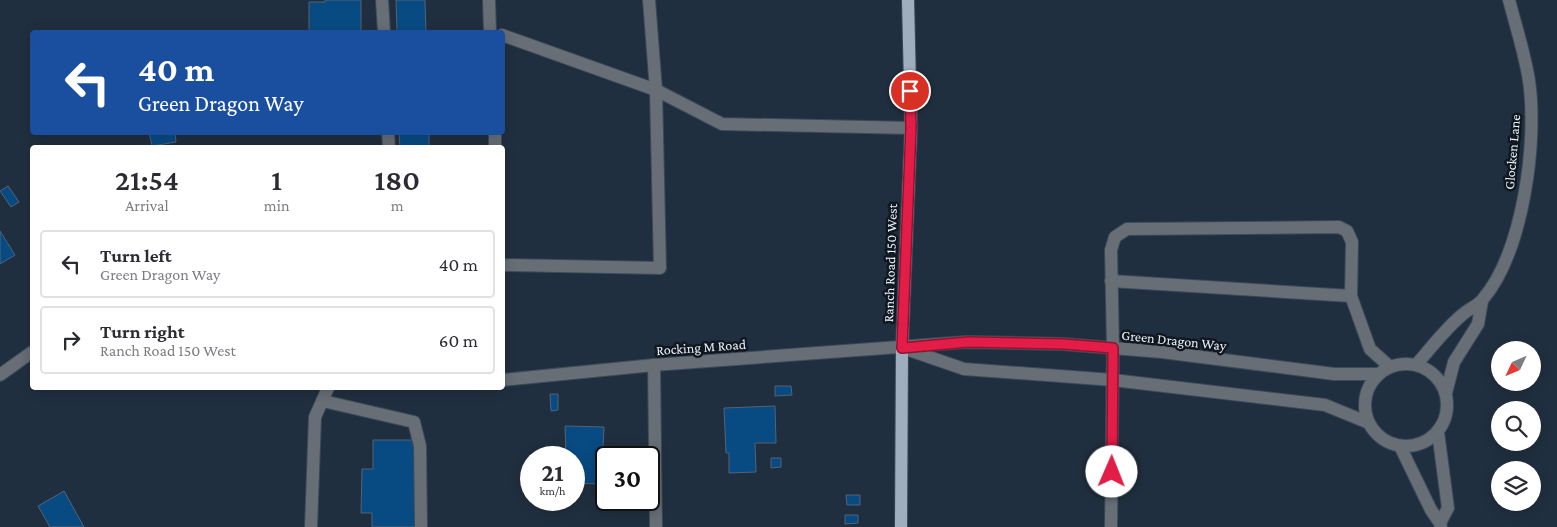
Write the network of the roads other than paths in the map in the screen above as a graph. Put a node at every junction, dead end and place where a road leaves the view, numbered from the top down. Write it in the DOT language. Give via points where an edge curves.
graph roads {
  1 [pos="382,0"];
  2 [pos="489,0"];
  3 [pos="649,0"];
  4 [pos="908,0"];
  5 [pos="1509,0"];
  6 [pos="384,30"];
  7 [pos="494,30"];
  8 [pos="505,37"];
  9 [pos="656,90"];
  10 [pos="911,128"];
  11 [pos="505,265"];
  12 [pos="1111,281"];
  13 [pos="1351,296"];
  14 [pos="1482,300"];
  15 [pos="902,348"];
  16 [pos="1113,348"];
  17 [pos="30,353"];
  18 [pos="654,365"];
  19 [pos="1416,365"];
  20 [pos="1390,367"];
  21 [pos="1379,374"];
  22 [pos="0,375"];
  23 [pos="505,380"];
  24 [pos="1113,380"];
  25 [pos="327,390"];
  26 [pos="1446,393"];
  27 [pos="323,400"];
  28 [pos="1369,423"];
  29 [pos="1438,432"];
  30 [pos="1400,446"];
  31 [pos="1441,525"];
  32 [pos="311,527"];
  33 [pos="421,527"];
  34 [pos="656,527"];
  35 [pos="901,527"];
  36 [pos="1111,527"];
  1 -- 6 [label="street"];
  2 -- 7 [label="street"];
  3 -- 9 [label="street"];
  4 -- 10 [label="main road, Ranch Road 150 West"];
  5 -- 14 [label="street, Glocken Lane" via="1529,81 1532,119 1529,168 1519,219 1507,256"];
  8 -- 9 [label="street"];
  9 -- 10 [label="street" via="722,124"];
  9 -- 11 [label="street" via="660,268"];
  10 -- 15 [label="main road, Ranch Road 150 West"];
  12 -- 13 [label="street"];
  12 -- 13 [label="street" via="1111,250 1115,237 1127,229 1339,227 1347,231 1352,242"];
  12 -- 16 [label="street"];
  13 -- 20 [label="street" via="1370,349"];
  14 -- 19 [label="street, Glocken Lane" via="1461,315"];
  14 -- 26 [label="street, Glocken Lane" via="1478,324 1454,362"];
  15 -- 16 [label="street, Green Dragon Way" via="968,342"];
  15 -- 18 [label="street, Rocking M Road"];
  15 -- 24 [label="street" via="964,369"];
  15 -- 35 [label="main road, Ranch Road 150 West"];
  16 -- 21 [label="street, Green Dragon Way" via="1334,374"];
  16 -- 24 [label="street"];
  17 -- 22 [label="street"];
  18 -- 23 [label="street, Rocking M Road"];
  18 -- 34 [label="street"];
  19 -- 20 [label="street"];
  19 -- 26 [label="street" via="1439,380"];
  20 -- 21 [label="street"];
  21 -- 28 [label="street" via="1370,384 1366,397"];
  24 -- 28 [label="street" via="1325,405"];
  24 -- 36 [label="street"];
  25 -- 27 [label="street"];
  26 -- 29 [label="street" via="1448,407"];
  27 -- 32 [label="street" via="315,417"];
  27 -- 33 [label="street" via="414,422 420,446"];
  28 -- 30 [label="street" via="1376,434"];
  29 -- 30 [label="street" via="1414,446"];
  29 -- 31 [label="street" via="1448,508"];
  30 -- 31 [label="street" via="1430,510"];
}
